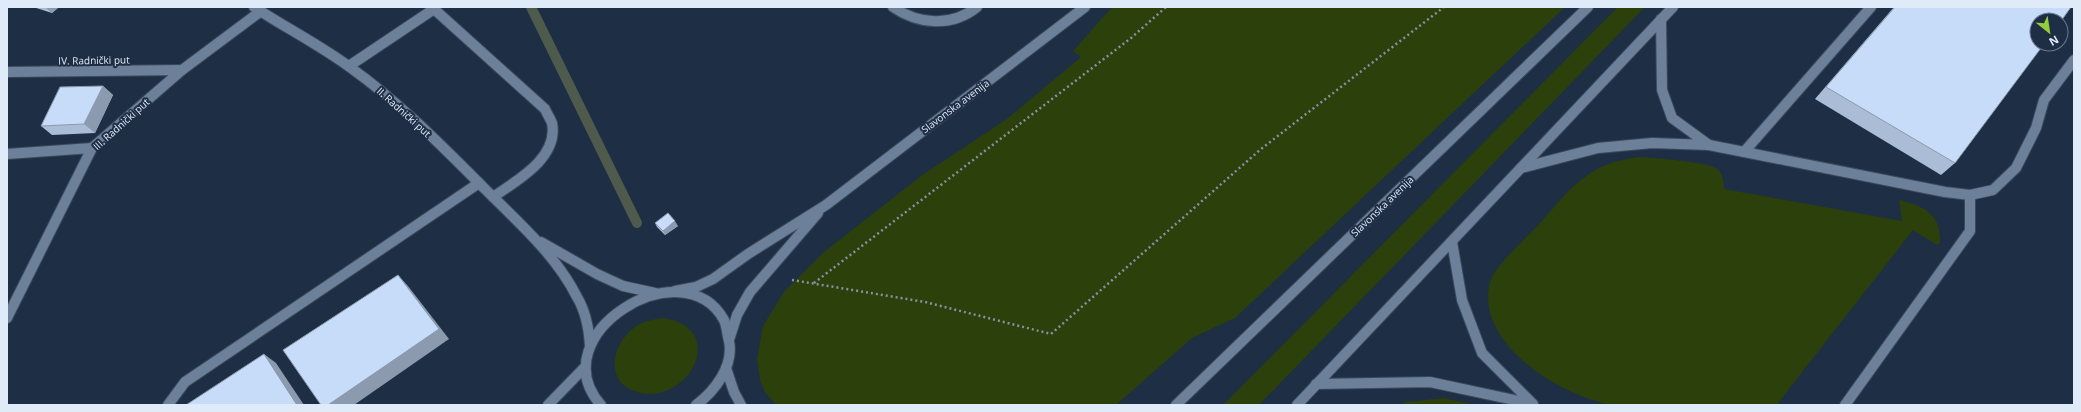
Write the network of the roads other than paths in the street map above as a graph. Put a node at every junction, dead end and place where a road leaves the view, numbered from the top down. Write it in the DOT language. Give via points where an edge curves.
graph roads {
  1 [pos="893,7"];
  2 [pos="977,7"];
  3 [pos="1085,7"];
  4 [pos="1588,7"];
  5 [pos="1673,7"];
  6 [pos="1871,7"];
  7 [pos="435,8"];
  8 [pos="257,9"];
  9 [pos="1661,19"];
  10 [pos="2074,60"];
  11 [pos="349,66"];
  12 [pos="182,70"];
  13 [pos="7,72"];
  14 [pos="1709,146"];
  15 [pos="92,148"];
  16 [pos="1744,152"];
  17 [pos="7,154"];
  18 [pos="1521,168"];
  19 [pos="478,183"];
  20 [pos="1970,195"];
  21 [pos="493,197"];
  22 [pos="826,205"];
  23 [pos="535,239"];
  24 [pos="1452,242"];
  25 [pos="675,291"];
  26 [pos="656,293"];
  27 [pos="7,318"];
  28 [pos="730,337"];
  29 [pos="590,346"];
  30 [pos="586,367"];
  31 [pos="726,368"];
  32 [pos="1316,384"];
  33 [pos="1535,404"];
  34 [pos="168,405"];
  35 [pos="548,405"];
  36 [pos="601,405"];
  37 [pos="696,405"];
  38 [pos="740,405"];
  39 [pos="1176,405"];
  40 [pos="1297,405"];
  41 [pos="1845,405"];
  1 -- 2 [label="street" via="904,16 933,22 965,16"];
  3 -- 22 [label="street, Slavonska avenija"];
  4 -- 39 [label="street, Slavonska avenija"];
  5 -- 9 [label="street"];
  6 -- 16 [label="street"];
  7 -- 11 [label="street"];
  7 -- 21 [label="street" via="545,109 552,125 551,143 540,162"];
  8 -- 11 [label="street, II. Radnički put"];
  8 -- 12 [label="street, III. Radnički put"];
  9 -- 14 [label="street" via="1662,90 1672,118"];
  9 -- 18 [label="street"];
  10 -- 20 [label="street" via="2044,100 2036,128 2016,168 1993,190"];
  11 -- 19 [label="street, II. Radnički put" via="412,117"];
  12 -- 13 [label="street, IV. Radnički put"];
  12 -- 15 [label="street, III. Radnički put"];
  14 -- 16 [label="street"];
  14 -- 18 [label="street" via="1652,143 1598,148"];
  15 -- 17 [label="street"];
  15 -- 27 [label="street, III. Radnički put"];
  16 -- 20 [label="street"];
  18 -- 24 [label="street"];
  19 -- 21 [label="street, II. Radnički put"];
  19 -- 34 [label="street" via="185,382"];
  20 -- 41 [label="street" via="1970,231"];
  21 -- 23 [label="street, II. Radnički put"];
  22 -- 25 [label="street, Slavonska avenija" via="713,279 696,287"];
  22 -- 28 [label="street, Slavonska avenija" via="750,292 737,315"];
  23 -- 26 [label="street, II. Radnički put" via="623,286"];
  23 -- 29 [label="street, II. Radnički put" via="573,289 590,329"];
  24 -- 32 [label="street"];
  24 -- 33 [label="street" via="1462,300 1482,352"];
  25 -- 26 [label="street, Slavonska avenija"];
  25 -- 28 [label="street" via="690,294 715,308"];
  26 -- 29 [label="street" via="638,298 620,308 602,324"];
  28 -- 31 [label="street"];
  29 -- 30 [label="street"];
  30 -- 35 [label="street"];
  30 -- 36 [label="street" via="588,384"];
  31 -- 37 [label="street" via="715,387"];
  31 -- 38 [label="street"];
  32 -- 33 [label="street" via="1430,382"];
  32 -- 40 [label="street"];
}
